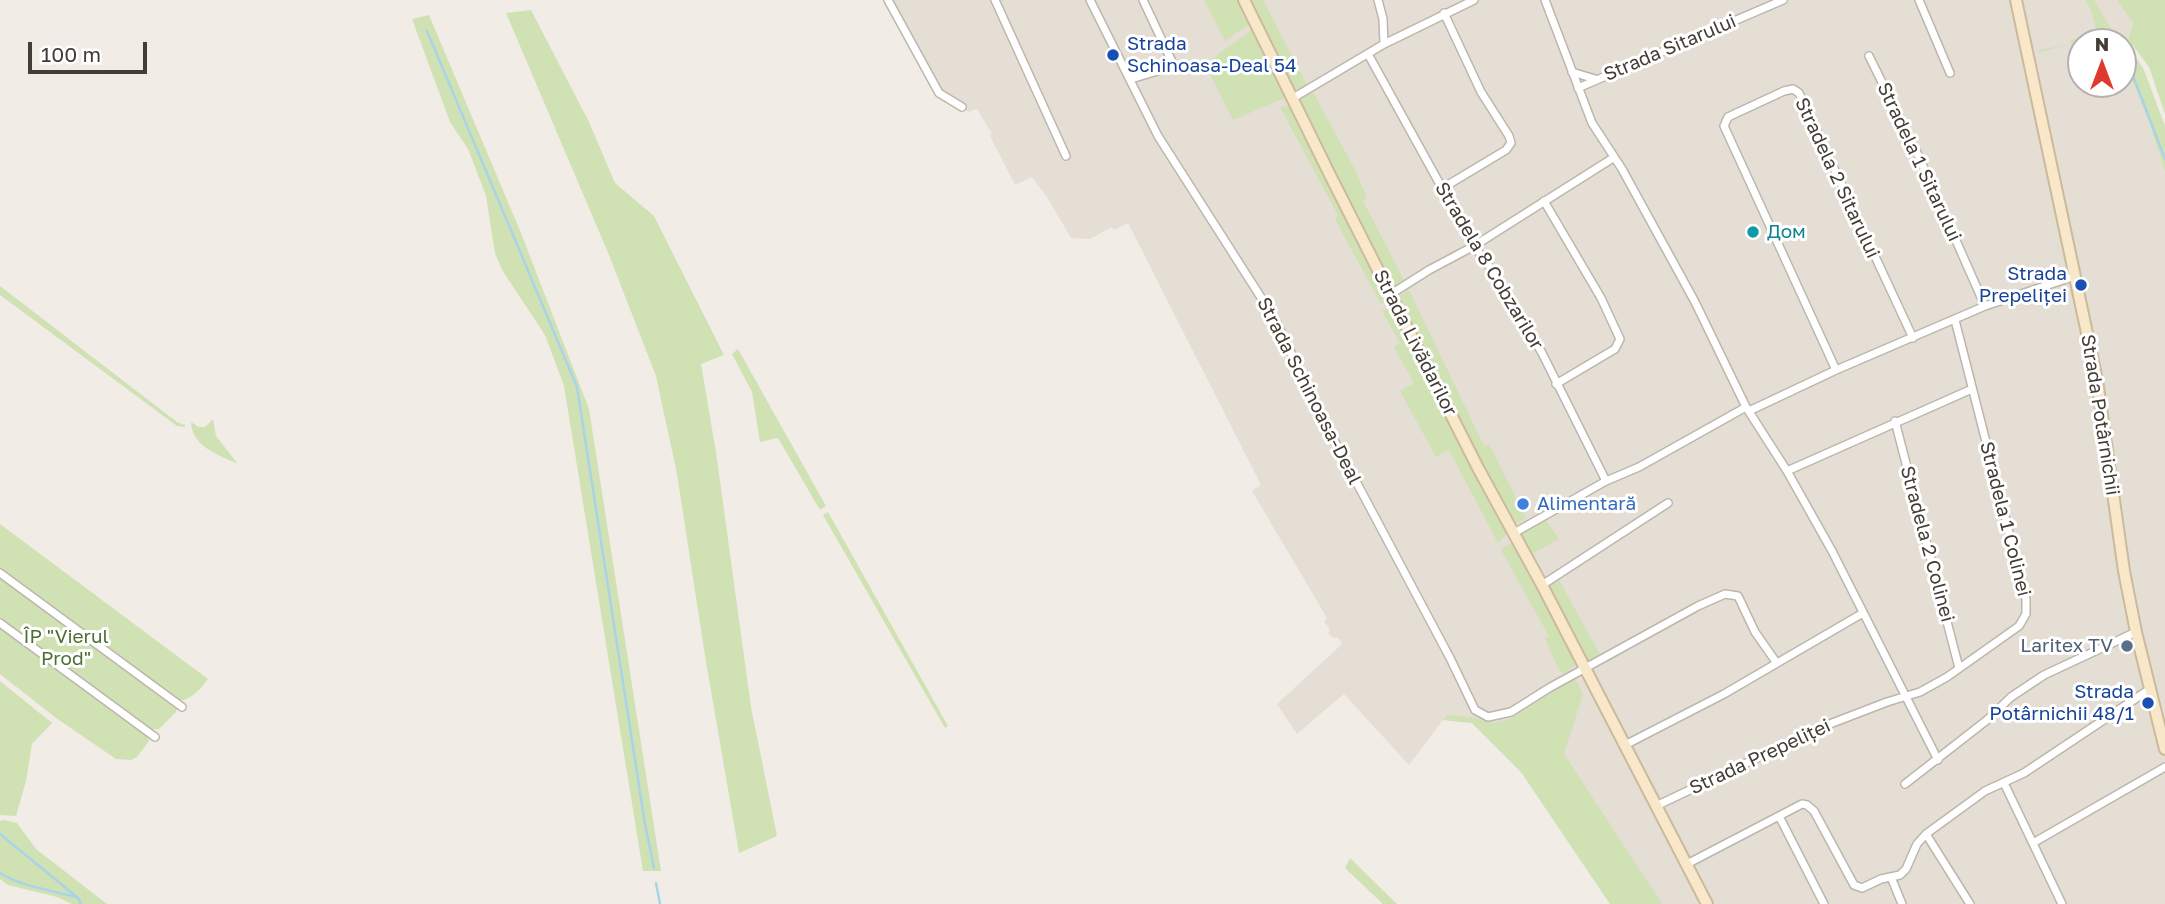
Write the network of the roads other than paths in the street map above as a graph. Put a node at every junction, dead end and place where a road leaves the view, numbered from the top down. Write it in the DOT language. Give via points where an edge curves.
graph roads {
  1 [pos="888,0"];
  2 [pos="995,0"];
  3 [pos="1090,0"];
  4 [pos="1143,0"];
  5 [pos="1244,0"];
  6 [pos="1378,0"];
  7 [pos="1474,0"];
  8 [pos="1545,0"];
  9 [pos="1783,0"];
  10 [pos="1919,0"];
  11 [pos="2016,0"];
  12 [pos="1444,13"];
  13 [pos="1384,44"];
  14 [pos="1368,54"];
  15 [pos="1869,56"];
  16 [pos="1572,72"];
  17 [pos="1950,73"];
  18 [pos="1131,79"];
  19 [pos="1595,79"];
  20 [pos="1577,88"];
  21 [pos="1293,98"];
  22 [pos="962,107"];
  23 [pos="1066,156"];
  24 [pos="1614,158"];
  25 [pos="1441,189"];
  26 [pos="1544,201"];
  27 [pos="1474,246"];
  28 [pos="2075,276"];
  29 [pos="1391,294"];
  30 [pos="1985,306"];
  31 [pos="1955,320"];
  32 [pos="1913,338"];
  33 [pos="1836,370"];
  34 [pos="1556,384"];
  35 [pos="1972,388"];
  36 [pos="1747,409"];
  37 [pos="1895,421"];
  38 [pos="1787,471"];
  39 [pos="1606,481"];
  40 [pos="1668,503"];
  41 [pos="1514,533"];
  42 [pos="0,573"];
  43 [pos="1542,585"];
  44 [pos="1863,613"];
  45 [pos="0,623"];
  46 [pos="2136,632"];
  47 [pos="1776,662"];
  48 [pos="1959,668"];
  49 [pos="1584,669"];
  50 [pos="2150,690"];
  51 [pos="1904,696"];
  52 [pos="182,707"];
  53 [pos="155,737"];
  54 [pos="1625,745"];
  55 [pos="2165,749"];
  56 [pos="1938,760"];
  57 [pos="2165,767"];
  58 [pos="2004,783"];
  59 [pos="1905,784"];
  60 [pos="1656,806"];
  61 [pos="1779,816"];
  62 [pos="1926,834"];
  63 [pos="2033,843"];
  64 [pos="1686,864"];
  65 [pos="1891,877"];
  66 [pos="1707,904"];
  67 [pos="1824,904"];
  68 [pos="1902,904"];
  69 [pos="1970,904"];
  70 [pos="2063,904"];
  1 -- 22 [label="street" via="934,87"];
  2 -- 23 [label="street"];
  3 -- 18 [label="street, Strada Schinoasa-Deal"];
  4 -- 18 [label="street" via="1174,66"];
  5 -- 21 [label="street, Strada Livădarilor"];
  6 -- 13 [label="street"];
  7 -- 12 [label="street"];
  8 -- 16 [label="street"];
  9 -- 19 [label="street, Strada Sitarului"];
  10 -- 17 [label="street"];
  11 -- 28 [label="street, Strada Potârnichii"];
  12 -- 13 [label="street"];
  12 -- 25 [label="street" via="1511,143"];
  13 -- 14 [label="street"];
  14 -- 21 [label="street"];
  14 -- 25 [label="street, Stradela 8 Cobzarilor"];
  15 -- 30 [label="street, Stradela 1 Sitarului"];
  16 -- 19 [label="street, Strada Sitarului"];
  16 -- 20 [label="street"];
  18 -- 49 [label="street, Strada Schinoasa-Deal" via="1158,136 1276,321 1475,710 1488,717 1502,715"];
  19 -- 20 [label="street, Strada Sitarului"];
  20 -- 24 [label="street"];
  21 -- 29 [label="street, Strada Livădarilor"];
  24 -- 26 [label="street"];
  24 -- 36 [label="street" via="1695,302"];
  25 -- 27 [label="street, Stradela 8 Cobzarilor"];
  26 -- 27 [label="street"];
  26 -- 34 [label="street" via="1620,339 1615,349"];
  27 -- 29 [label="street"];
  27 -- 34 [label="street, Stradela 8 Cobzarilor" via="1504,289"];
  28 -- 30 [label="street"];
  28 -- 46 [label="street, Strada Potârnichii" via="2097,380"];
  29 -- 41 [label="street, Strada Livădarilor"];
  30 -- 31 [label="street"];
  31 -- 32 [label="street"];
  31 -- 35 [label="street, Stradela 1 Colinei"];
  32 -- 33 [label="street"];
  32 -- 33 [label="street, Stradela 2 Sitarului" via="1799,93 1784,91 1724,123"];
  33 -- 36 [label="street"];
  34 -- 39 [label="street, Stradela 8 Cobzarilor"];
  35 -- 37 [label="street"];
  35 -- 48 [label="street, Stradela 1 Colinei" via="2028,607 2019,626"];
  36 -- 38 [label="street"];
  36 -- 39 [label="street"];
  37 -- 38 [label="street"];
  37 -- 48 [label="street, Stradela 2 Colinei"];
  38 -- 44 [label="street"];
  39 -- 41 [label="street"];
  40 -- 43 [label="street"];
  41 -- 43 [label="street, Strada Livădarilor"];
  42 -- 52 [label="street"];
  43 -- 49 [label="street, Strada Livădarilor"];
  44 -- 47 [label="street"];
  44 -- 51 [label="street"];
  45 -- 53 [label="street"];
  46 -- 50 [label="street, Strada Potârnichii"];
  46 -- 56 [label="street" via="2044,675"];
  47 -- 49 [label="street" via="1738,596 1731,594 1698,606"];
  47 -- 54 [label="street"];
  48 -- 51 [label="street, Stradela 1 Colinei" via="1920,692"];
  49 -- 54 [label="street, Strada Livădarilor"];
  50 -- 55 [label="street, Strada Potârnichii"];
  50 -- 58 [label="street"];
  51 -- 56 [label="street"];
  51 -- 60 [label="street, Strada Prepeliței" via="1822,727"];
  54 -- 60 [label="street, Strada Livădarilor"];
  56 -- 59 [label="street"];
  57 -- 63 [label="street"];
  58 -- 62 [label="street" via="1985,791"];
  58 -- 63 [label="street"];
  60 -- 64 [label="street, Strada Livădarilor"];
  61 -- 64 [label="street"];
  61 -- 65 [label="street" via="1802,804 1811,808 1854,886"];
  61 -- 67 [label="street"];
  62 -- 65 [label="street" via="1906,869"];
  62 -- 69 [label="street"];
  63 -- 70 [label="street"];
  64 -- 66 [label="street, Strada Livădarilor"];
  65 -- 68 [label="street"];
}
